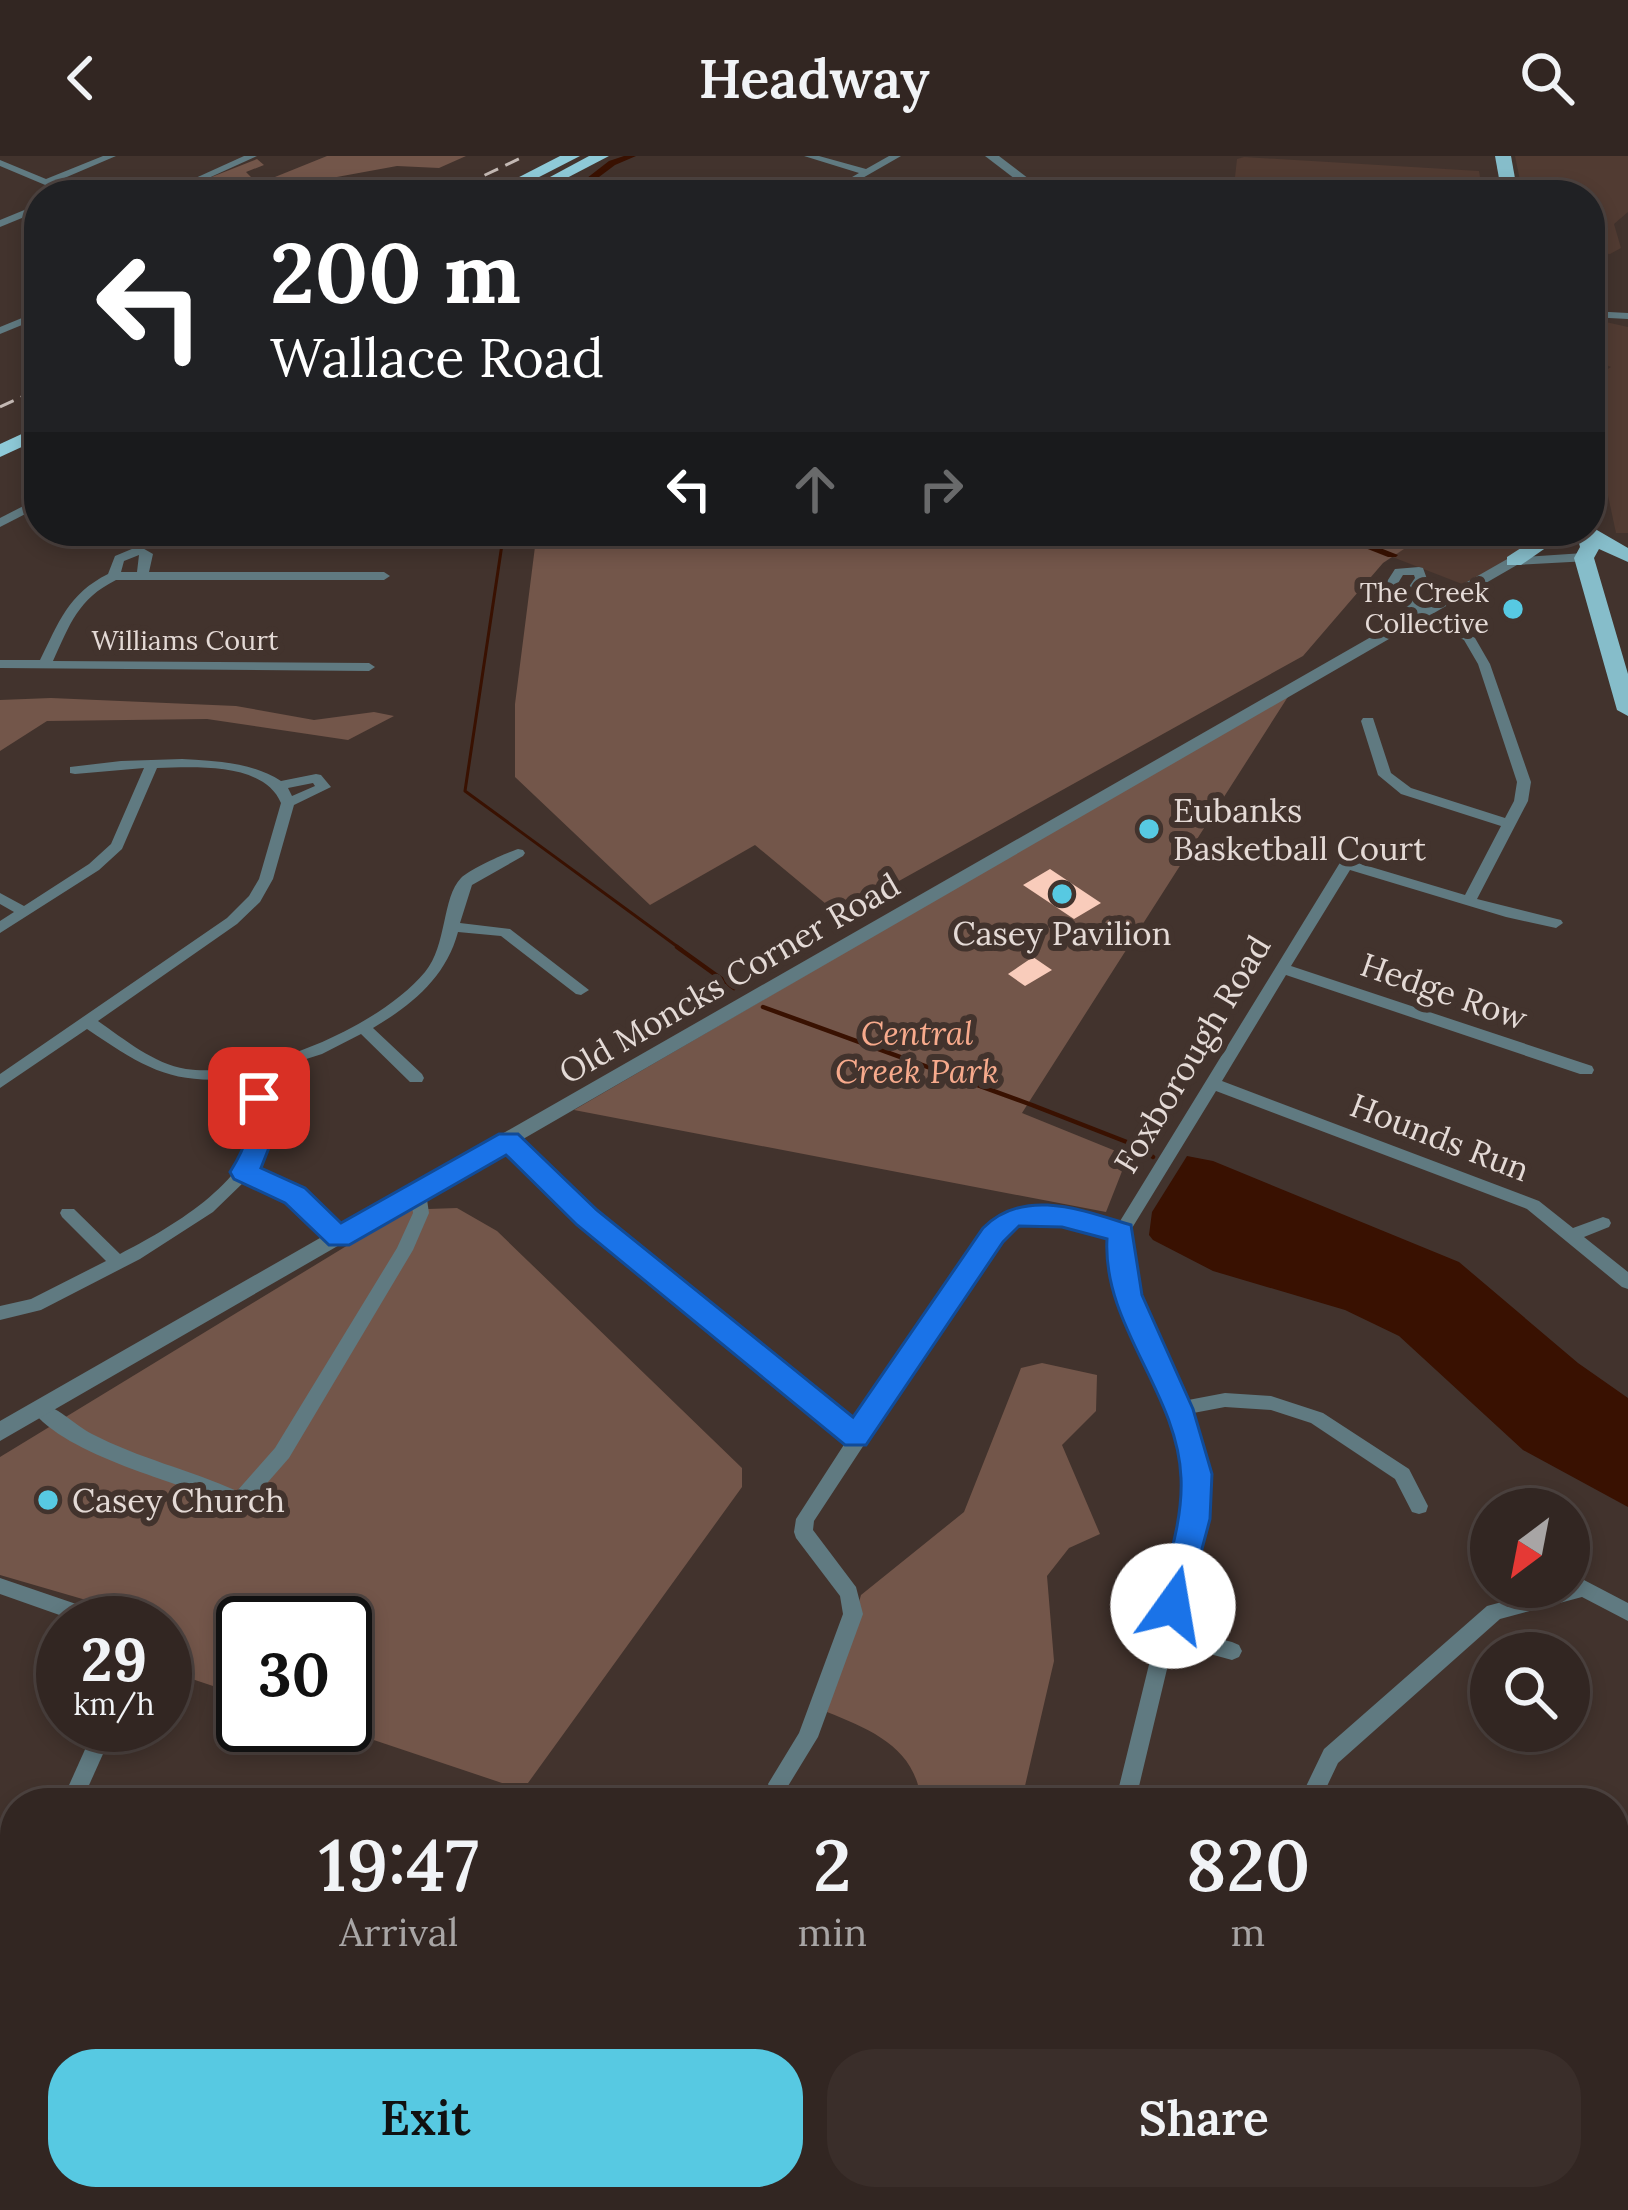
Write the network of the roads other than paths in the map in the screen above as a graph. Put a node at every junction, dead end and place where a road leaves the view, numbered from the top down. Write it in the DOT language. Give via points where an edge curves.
graph roads {
  1 [pos="111,156"];
  2 [pos="252,156"];
  3 [pos="572,156"];
  4 [pos="601,156"];
  5 [pos="809,156"];
  6 [pos="896,156"];
  7 [pos="991,156"];
  8 [pos="0,163"];
  9 [pos="866,172"];
  10 [pos="42,180"];
  11 [pos="52,180"];
  12 [pos="197,180"];
  13 [pos="523,180"];
  14 [pos="552,180"];
  15 [pos="852,180"];
  16 [pos="1024,180"];
  17 [pos="1538,546"];
  18 [pos="1568,546"];
  19 [pos="1590,546"];
  20 [pos="1514,561"];
  21 [pos="1585,563"];
  22 [pos="1628,574"];
  23 [pos="142,575"];
  24 [pos="1488,575"];
  25 [pos="114,576"];
  26 [pos="384,576"];
  27 [pos="1597,601"];
  28 [pos="1418,609"];
  29 [pos="0,664"];
  30 [pos="45,664"];
  31 [pos="369,667"];
  32 [pos="1628,710"];
  33 [pos="1368,721"];
  34 [pos="152,764"];
  35 [pos="75,770"];
  36 [pos="279,786"];
  37 [pos="289,803"];
  38 [pos="1509,824"];
  39 [pos="518,853"];
  40 [pos="0,898"];
  41 [pos="1469,901"];
  42 [pos="24,912"];
  43 [pos="1556,922"];
  44 [pos="455,927"];
  45 [pos="0,928"];
  46 [pos="1282,968"];
  47 [pos="580,990"];
  48 [pos="88,1022"];
  49 [pos="362,1026"];
  50 [pos="254,1070"];
  51 [pos="1586,1070"];
  52 [pos="416,1078"];
  53 [pos="0,1082"];
  54 [pos="1211,1083"];
  55 [pos="508,1141"];
  56 [pos="244,1172"];
  57 [pos="418,1193"];
  58 [pos="68,1213"];
  59 [pos="1603,1223"];
  60 [pos="1121,1233"];
  61 [pos="1575,1234"];
  62 [pos="339,1237"];
  63 [pos="116,1261"];
  64 [pos="1628,1282"];
  65 [pos="0,1313"];
  66 [pos="40,1409"];
  67 [pos="1178,1409"];
  68 [pos="0,1432"];
  69 [pos="856,1437"];
  70 [pos="1418,1506"];
  71 [pos="0,1586"];
  72 [pos="36,1599"];
  73 [pos="1628,1613"];
  74 [pos="1166,1634"];
  75 [pos="1232,1651"];
  76 [pos="94,1752"];
  77 [pos="778,1784"];
  78 [pos="78,1788"];
  79 [pos="1129,1788"];
  80 [pos="1315,1788"];
  1 -- 11 [label="street"];
  2 -- 12 [label="street"];
  3 -- 13 [label="highway"];
  4 -- 14 [label="highway"];
  5 -- 9 [label="street"];
  6 -- 9 [label="street"];
  7 -- 16 [label="street"];
  8 -- 10 [label="street"];
  9 -- 15 [label="street"];
  17 -- 20 [label="main road"];
  18 -- 21 [label="main road"];
  19 -- 21 [label="main road"];
  20 -- 21 [label="street"];
  20 -- 24 [label="street, Old Moncks Corner Road"];
  21 -- 24 [label="street"];
  21 -- 27 [label="main road"];
  22 -- 27 [label="main road" via="1608,583"];
  23 -- 25 [label="street"];
  23 -- 25 [label="street" via="147,554 139,550 118,560"];
  23 -- 26 [label="street"];
  24 -- 28 [label="street, Old Moncks Corner Road"];
  25 -- 30 [label="street" via="78,597"];
  27 -- 32 [label="main road"];
  28 -- 38 [label="street" via="1469,638 1484,664 1524,782"];
  28 -- 55 [label="street, Old Moncks Corner Road"];
  29 -- 30 [label="street, Williams Court"];
  30 -- 31 [label="street, Williams Court"];
  33 -- 38 [label="street" via="1385,776 1406,791"];
  34 -- 35 [label="street"];
  34 -- 36 [label="street" via="230,768"];
  34 -- 42 [label="street" via="117,846"];
  36 -- 37 [label="street"];
  36 -- 37 [label="street" via="303,777 322,782 314,796"];
  37 -- 48 [label="street" via="256,899"];
  38 -- 41 [label="street"];
  39 -- 44 [label="street" via="466,882"];
  40 -- 42 [label="street"];
  41 -- 43 [label="street"];
  41 -- 46 [label="street, Foxborough Road" via="1346,864"];
  42 -- 45 [label="street"];
  44 -- 47 [label="street" via="505,932"];
  44 -- 49 [label="street" via="428,979"];
  46 -- 51 [label="street, Hedge Row"];
  46 -- 54 [label="street, Foxborough Road"];
  48 -- 50 [label="street" via="181,1074 219,1079"];
  48 -- 53 [label="street"];
  49 -- 50 [label="street"];
  49 -- 52 [label="street"];
  50 -- 56 [label="street" via="264,1125"];
  54 -- 60 [label="street, Foxborough Road"];
  54 -- 61 [label="street, Hounds Run" via="1533,1204"];
  55 -- 57 [label="street, Old Moncks Corner Road"];
  55 -- 69 [label="street" via="587,1218"];
  56 -- 62 [label="street" via="295,1196"];
  56 -- 63 [label="street" via="224,1197"];
  57 -- 62 [label="street, Old Moncks Corner Road"];
  57 -- 66 [label="street" via="421,1213 405,1250 282,1453 240,1501 99,1449"];
  58 -- 63 [label="street"];
  59 -- 61 [label="street"];
  60 -- 67 [label="street" via="1127,1295"];
  60 -- 69 [label="street" via="1062,1217 1010,1218"];
  61 -- 64 [label="street, Hounds Run"];
  62 -- 66 [label="street, Old Moncks Corner Road"];
  63 -- 65 [label="street" via="35,1305"];
  66 -- 68 [label="street, Old Moncks Corner Road"];
  67 -- 70 [label="street" via="1225,1400 1317,1418 1402,1474"];
  67 -- 74 [label="street" via="1197,1474"];
  69 -- 77 [label="street" via="803,1532 849,1593 853,1614 808,1737"];
  71 -- 72 [label="street"];
  73 -- 80 [label="street" via="1584,1588 1494,1612 1331,1756"];
  74 -- 75 [label="street"];
  74 -- 79 [label="street"];
  76 -- 78 [label="street"];
}
